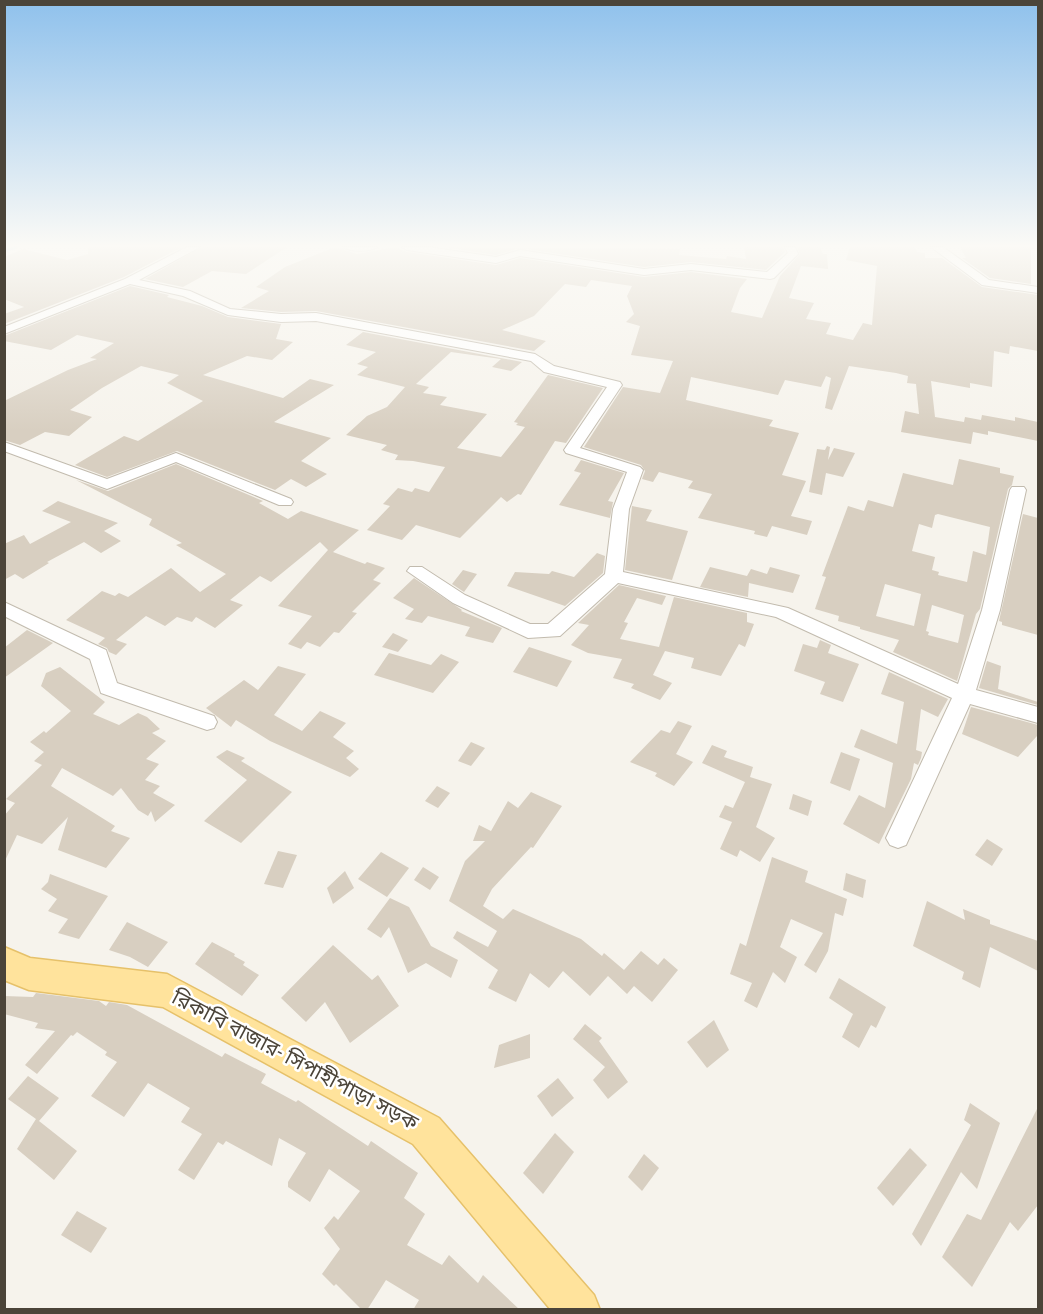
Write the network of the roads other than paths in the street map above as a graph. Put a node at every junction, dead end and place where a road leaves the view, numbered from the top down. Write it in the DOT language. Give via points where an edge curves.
graph roads {
  1 [pos="61,308"];
  2 [pos="220,308"];
  3 [pos="4,331"];
  4 [pos="4,446"];
  5 [pos="1018,490"];
  6 [pos="285,502"];
  7 [pos="416,571"];
  8 [pos="614,576"];
  9 [pos="4,608"];
  10 [pos="964,695"];
  11 [pos="1038,715"];
  12 [pos="207,722"];
  13 [pos="898,838"];
  14 [pos="4,963"];
  15 [pos="579,1310"];
  1 -- 3 [label="street"];
  2 -- 8 [label="street" via="281,318 316,317 415,334 535,358 549,369 615,385 570,450 635,470 621,509"];
  4 -- 6 [label="street" via="107,484 176,457"];
  5 -- 10 [label="street" via="991,610"];
  7 -- 8 [label="street" via="459,599 528,631 553,631"];
  8 -- 10 [label="street" via="781,612"];
  9 -- 12 [label="street" via="99,655 108,688"];
  10 -- 11 [label="street"];
  10 -- 13 [label="street"];
  14 -- 15 [label="main road, রিকাবি বাজার- সিপাহীপাড়া সড়ক" via="29,974 167,991 426,1131"];
}
